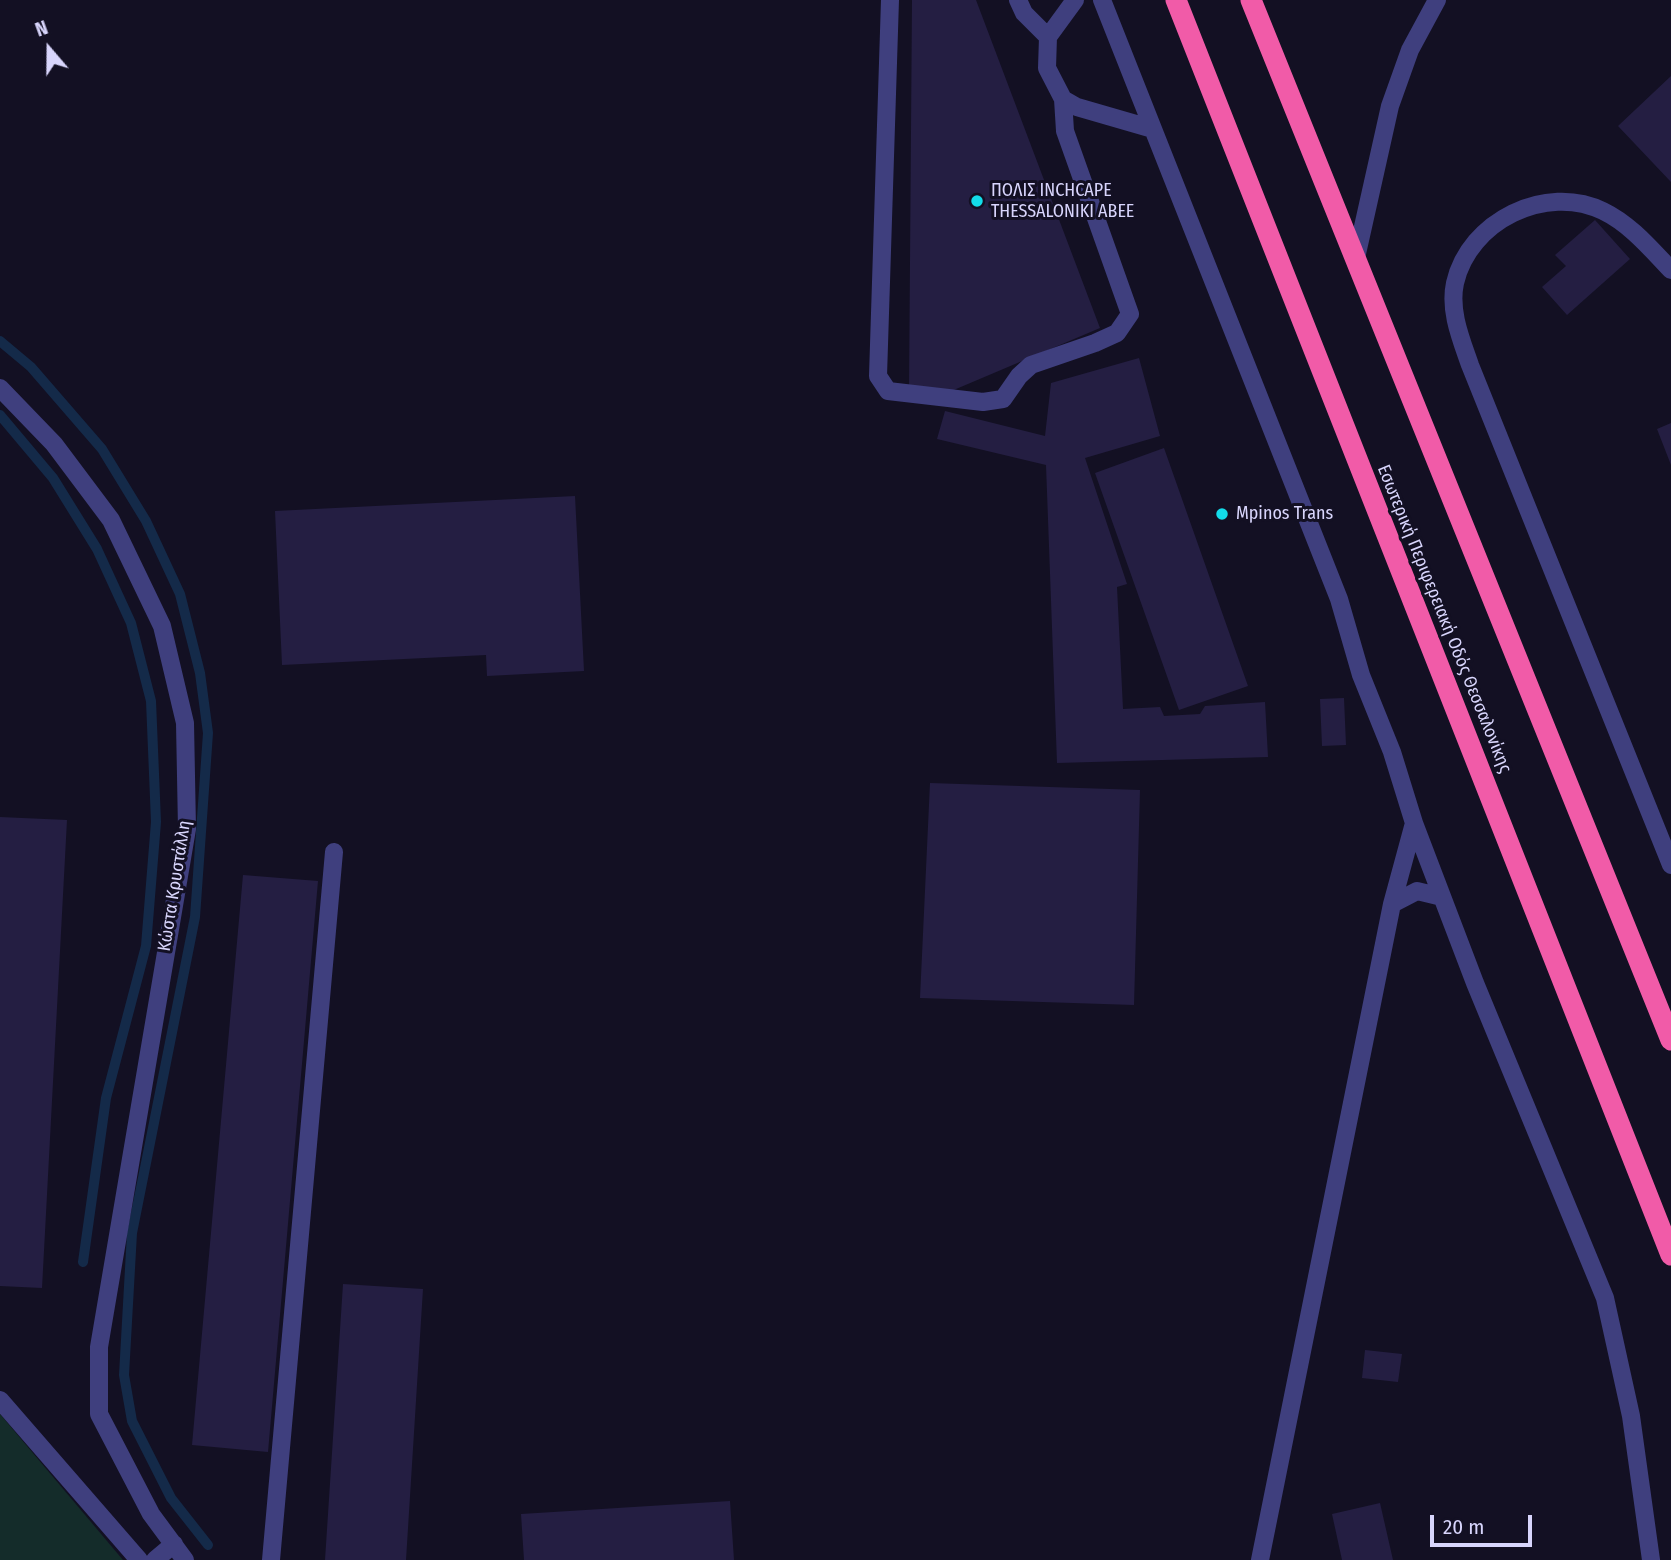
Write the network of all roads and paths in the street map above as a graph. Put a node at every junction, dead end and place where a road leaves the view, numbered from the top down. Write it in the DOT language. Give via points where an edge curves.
graph roads {
  1 [pos="890,0"];
  2 [pos="1018,0"];
  3 [pos="1075,0"];
  4 [pos="1102,0"];
  5 [pos="1176,0"];
  6 [pos="1251,0"];
  7 [pos="1437,0"];
  8 [pos="1048,37"];
  9 [pos="1063,99"];
  10 [pos="1153,129"];
  11 [pos="1356,258"];
  12 [pos="1671,270"];
  13 [pos="0,388"];
  14 [pos="1414,823"];
  15 [pos="334,852"];
  16 [pos="1671,865"];
  17 [pos="1442,897"];
  18 [pos="1392,904"];
  19 [pos="1671,1040"];
  20 [pos="1671,1255"];
  21 [pos="0,1400"];
  22 [pos="174,1544"];
  23 [pos="139,1560"];
  24 [pos="155,1560"];
  25 [pos="185,1560"];
  26 [pos="271,1560"];
  27 [pos="1261,1560"];
  28 [pos="1651,1560"];
  1 -- 9 [label="street" via="878,376 888,391 983,402 1003,399 1031,365 1117,333 1130,314 1065,131"];
  2 -- 8 [label="street" via="1024,13"];
  3 -- 8 [label="street"];
  4 -- 10 [label="street"];
  5 -- 20 [label="highway, Εσωτερική Περιφερειακή Οδός Θεσσαλονίκης"];
  6 -- 11 [label="highway"];
  7 -- 11 [label="street" via="1410,50 1390,106"];
  8 -- 9 [label="street" via="1047,68"];
  9 -- 10 [label="street"];
  10 -- 14 [label="street" via="1339,599"];
  11 -- 19 [label="highway"];
  12 -- 16 [label="street" via="1633,230 1602,211 1576,202 1543,203 1511,212 1483,233 1466,254 1455,282 1453,310 1475,378"];
  13 -- 22 [label="street, Κώστα Κρυστάλλη" via="54,444 111,520 162,626 185,723 187,829 99,1347 99,1414 151,1514"];
  14 -- 17 [label="street"];
  14 -- 18 [label="street"];
  15 -- 26 [label="street"];
  17 -- 18 [label="street" via="1417,891"];
  17 -- 28 [label="street" via="1605,1297 1631,1416"];
  18 -- 27 [label="street"];
  21 -- 23 [label="street"];
  22 -- 24 [label="street"];
  22 -- 25 [label="street, Κώστα Κρυστάλλη"];
}
